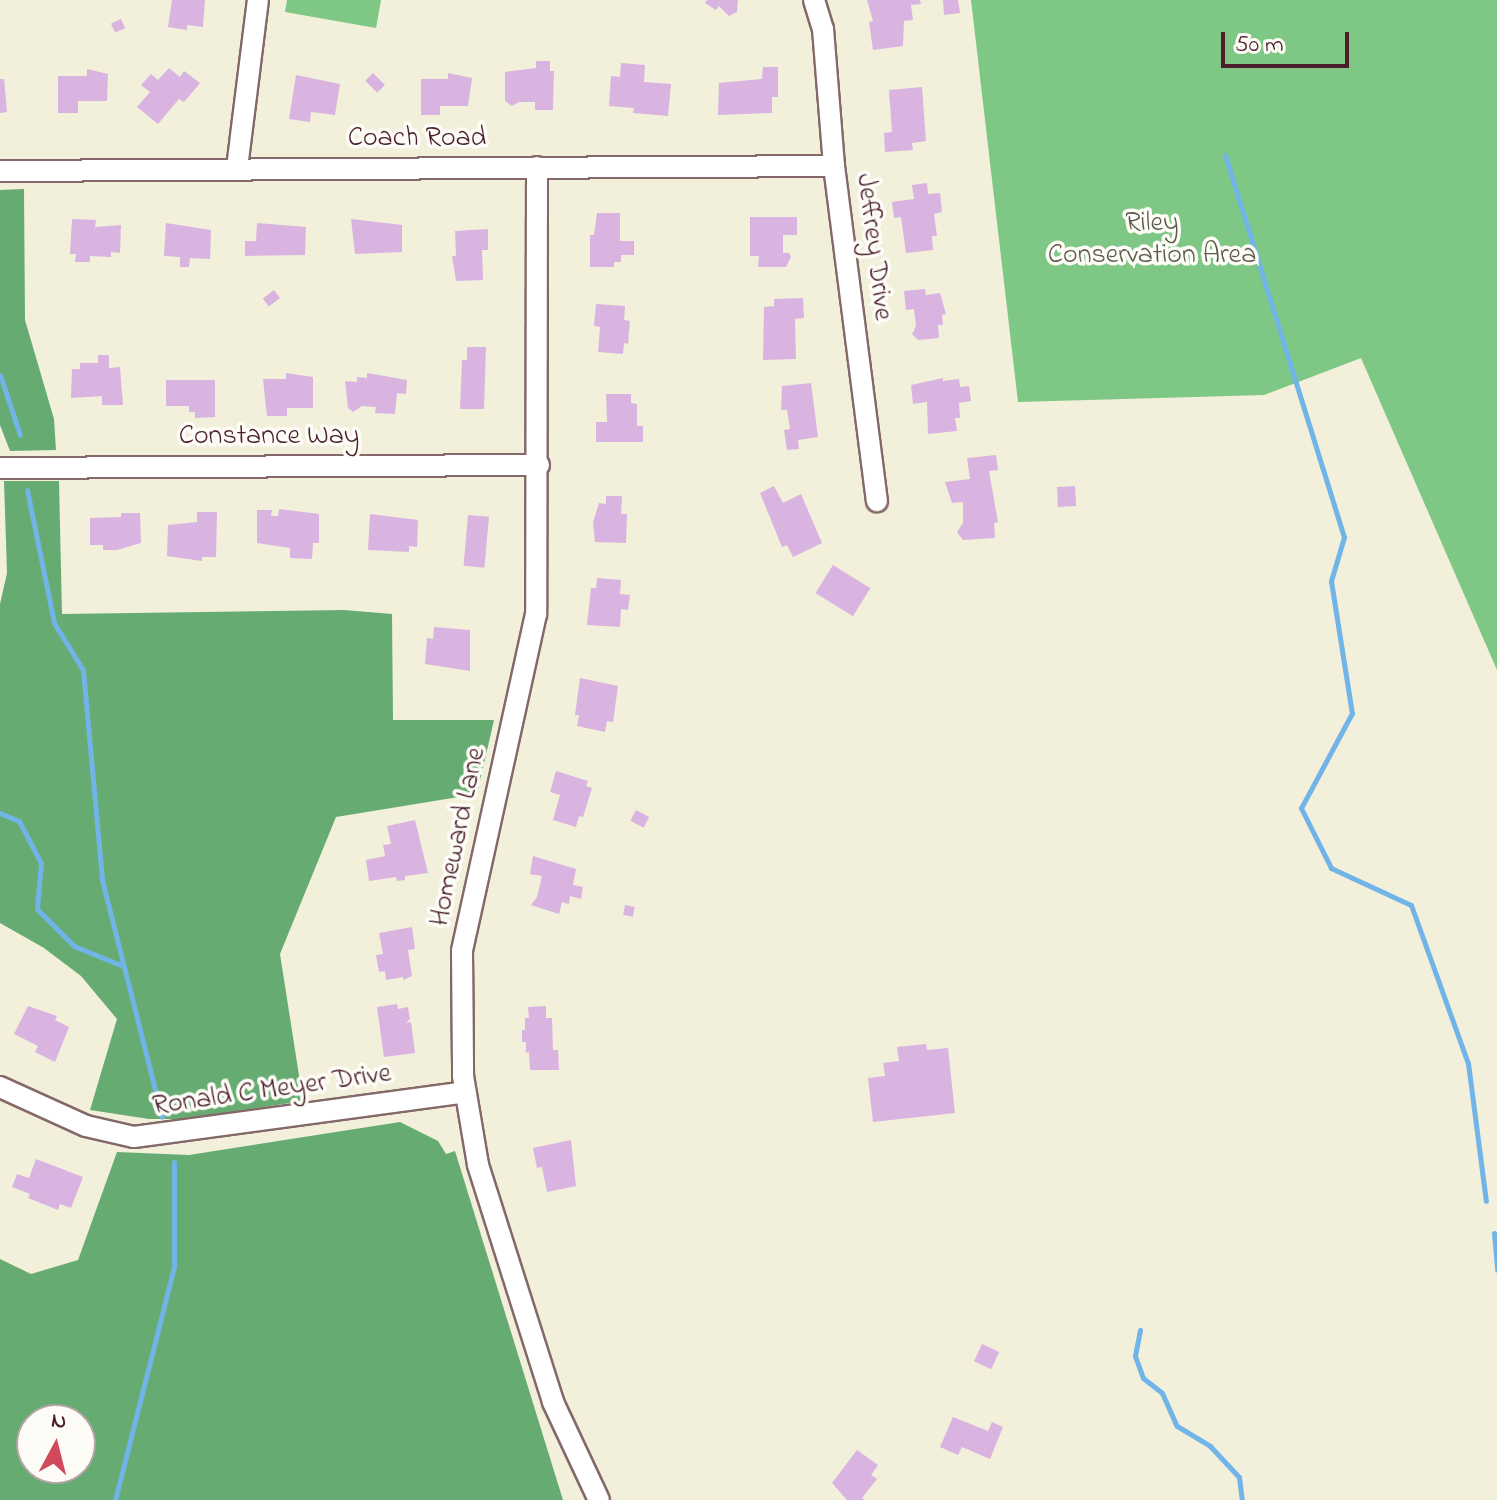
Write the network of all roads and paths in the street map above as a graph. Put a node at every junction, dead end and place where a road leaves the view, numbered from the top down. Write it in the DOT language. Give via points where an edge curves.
graph roads {
  1 [pos="258,0"];
  2 [pos="814,0"];
  3 [pos="834,166"];
  4 [pos="537,167"];
  5 [pos="237,168"];
  6 [pos="0,171"];
  7 [pos="539,465"];
  8 [pos="0,468"];
  9 [pos="877,501"];
  10 [pos="0,1087"];
  11 [pos="465,1092"];
  12 [pos="599,1500"];
  1 -- 5 [label="street"];
  2 -- 3 [label="street, Jeffrey Drive" via="823,29"];
  3 -- 4 [label="street, Coach Road"];
  3 -- 9 [label="street, Jeffrey Drive"];
  4 -- 5 [label="street, Coach Road"];
  4 -- 7 [label="street, Homeward Lane"];
  5 -- 6 [label="street, Coach Road"];
  7 -- 8 [label="street, Constance Way"];
  7 -- 11 [label="street, Homeward Lane" via="536,614 462,951"];
  10 -- 11 [label="street, Ronald C Meyer Drive" via="86,1126 134,1137"];
  11 -- 12 [label="street, Homeward Lane" via="478,1165 553,1402"];
}
